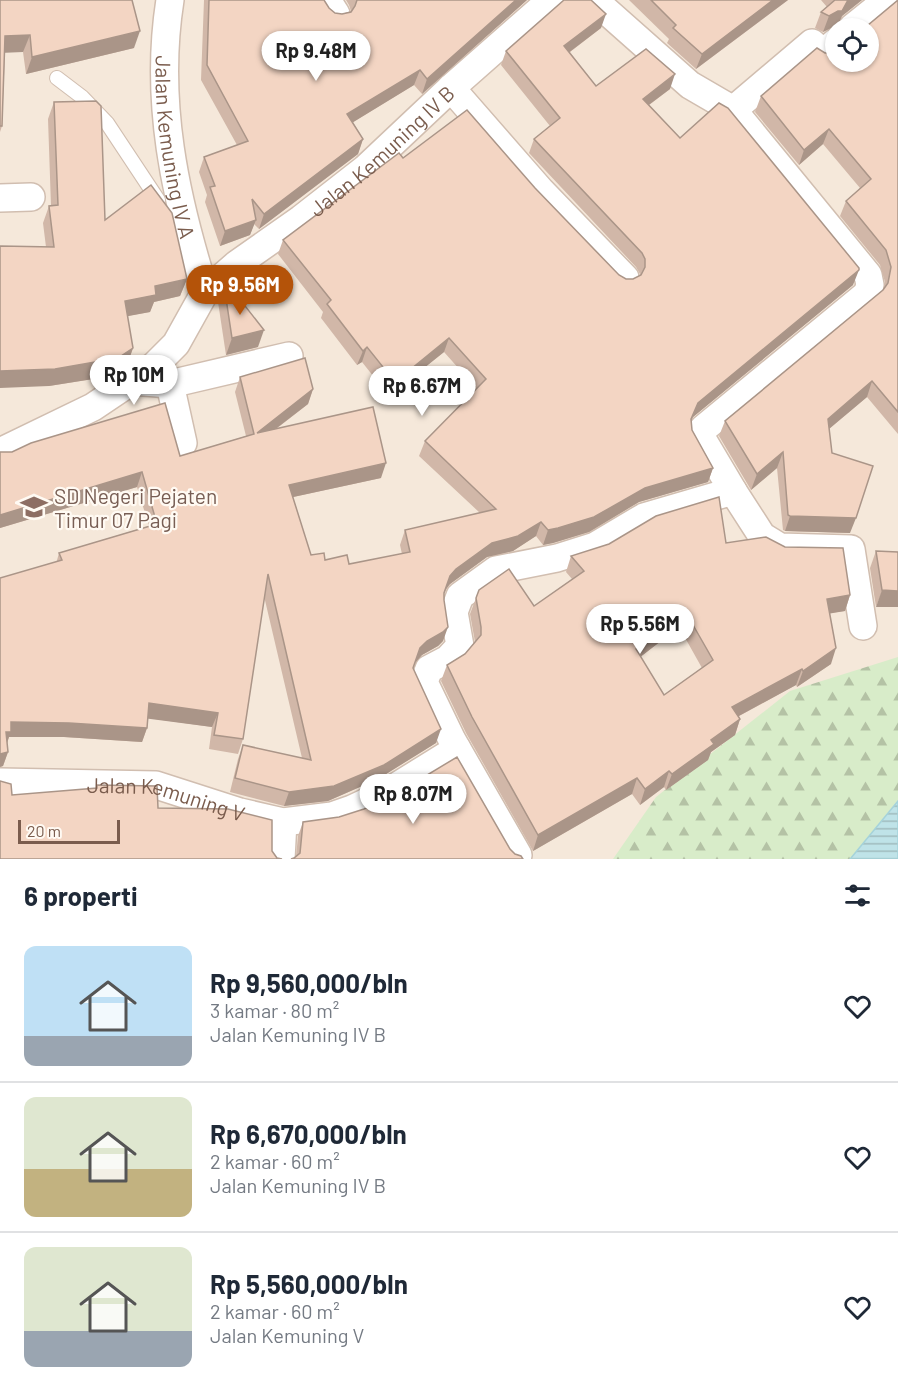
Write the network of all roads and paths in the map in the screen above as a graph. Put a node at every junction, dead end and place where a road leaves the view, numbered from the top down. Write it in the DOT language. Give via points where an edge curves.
graph roads {
  1 [pos="170,0"];
  2 [pos="551,0"];
  3 [pos="594,0"];
  4 [pos="887,0"];
  5 [pos="864,18"];
  6 [pos="825,51"];
  7 [pos="57,78"];
  8 [pos="451,88"];
  9 [pos="733,110"];
  10 [pos="0,198"];
  11 [pos="31,198"];
  12 [pos="189,243"];
  13 [pos="625,278"];
  14 [pos="205,292"];
  15 [pos="289,356"];
  16 [pos="131,381"];
  17 [pos="170,384"];
  18 [pos="183,443"];
  19 [pos="0,452"];
  20 [pos="733,491"];
  21 [pos="863,626"];
  22 [pos="457,749"];
  23 [pos="0,782"];
  24 [pos="283,822"];
  25 [pos="518,855"];
  26 [pos="281,859"];
  1 -- 12 [label="street, Jalan Kemuning IV A" via="164,97 174,176"];
  2 -- 8 [label="street, Jalan Kemuning IV B"];
  3 -- 9 [label="street" via="690,85"];
  4 -- 5 [label="street"];
  6 -- 9 [label="street" via="812,43"];
  7 -- 12 [label="lane" via="107,123"];
  8 -- 13 [label="street"];
  8 -- 14 [label="street, Jalan Kemuning IV B" via="365,169"];
  9 -- 20 [label="street" via="868,275 870,285 867,294 701,433"];
  10 -- 11 [label="street"];
  12 -- 14 [label="street, Jalan Kemuning IV A"];
  14 -- 16 [label="street, Jalan Kemuning IV B" via="176,344 154,366"];
  15 -- 17 [label="street"];
  16 -- 17 [label="street"];
  16 -- 19 [label="street, Jalan Kemuning IV B" via="93,407"];
  17 -- 18 [label="street"];
  20 -- 21 [label="street" via="762,536 780,547 851,549"];
  20 -- 22 [label="street" via="645,517 595,546 496,570 460,596 454,612 460,646 448,659 429,669 424,682"];
  22 -- 24 [label="street, Jalan Kemuning V" via="352,809 332,816"];
  22 -- 25 [label="street"];
  23 -- 24 [label="street, Jalan Kemuning V" via="156,785"];
  24 -- 26 [label="street"];
}
